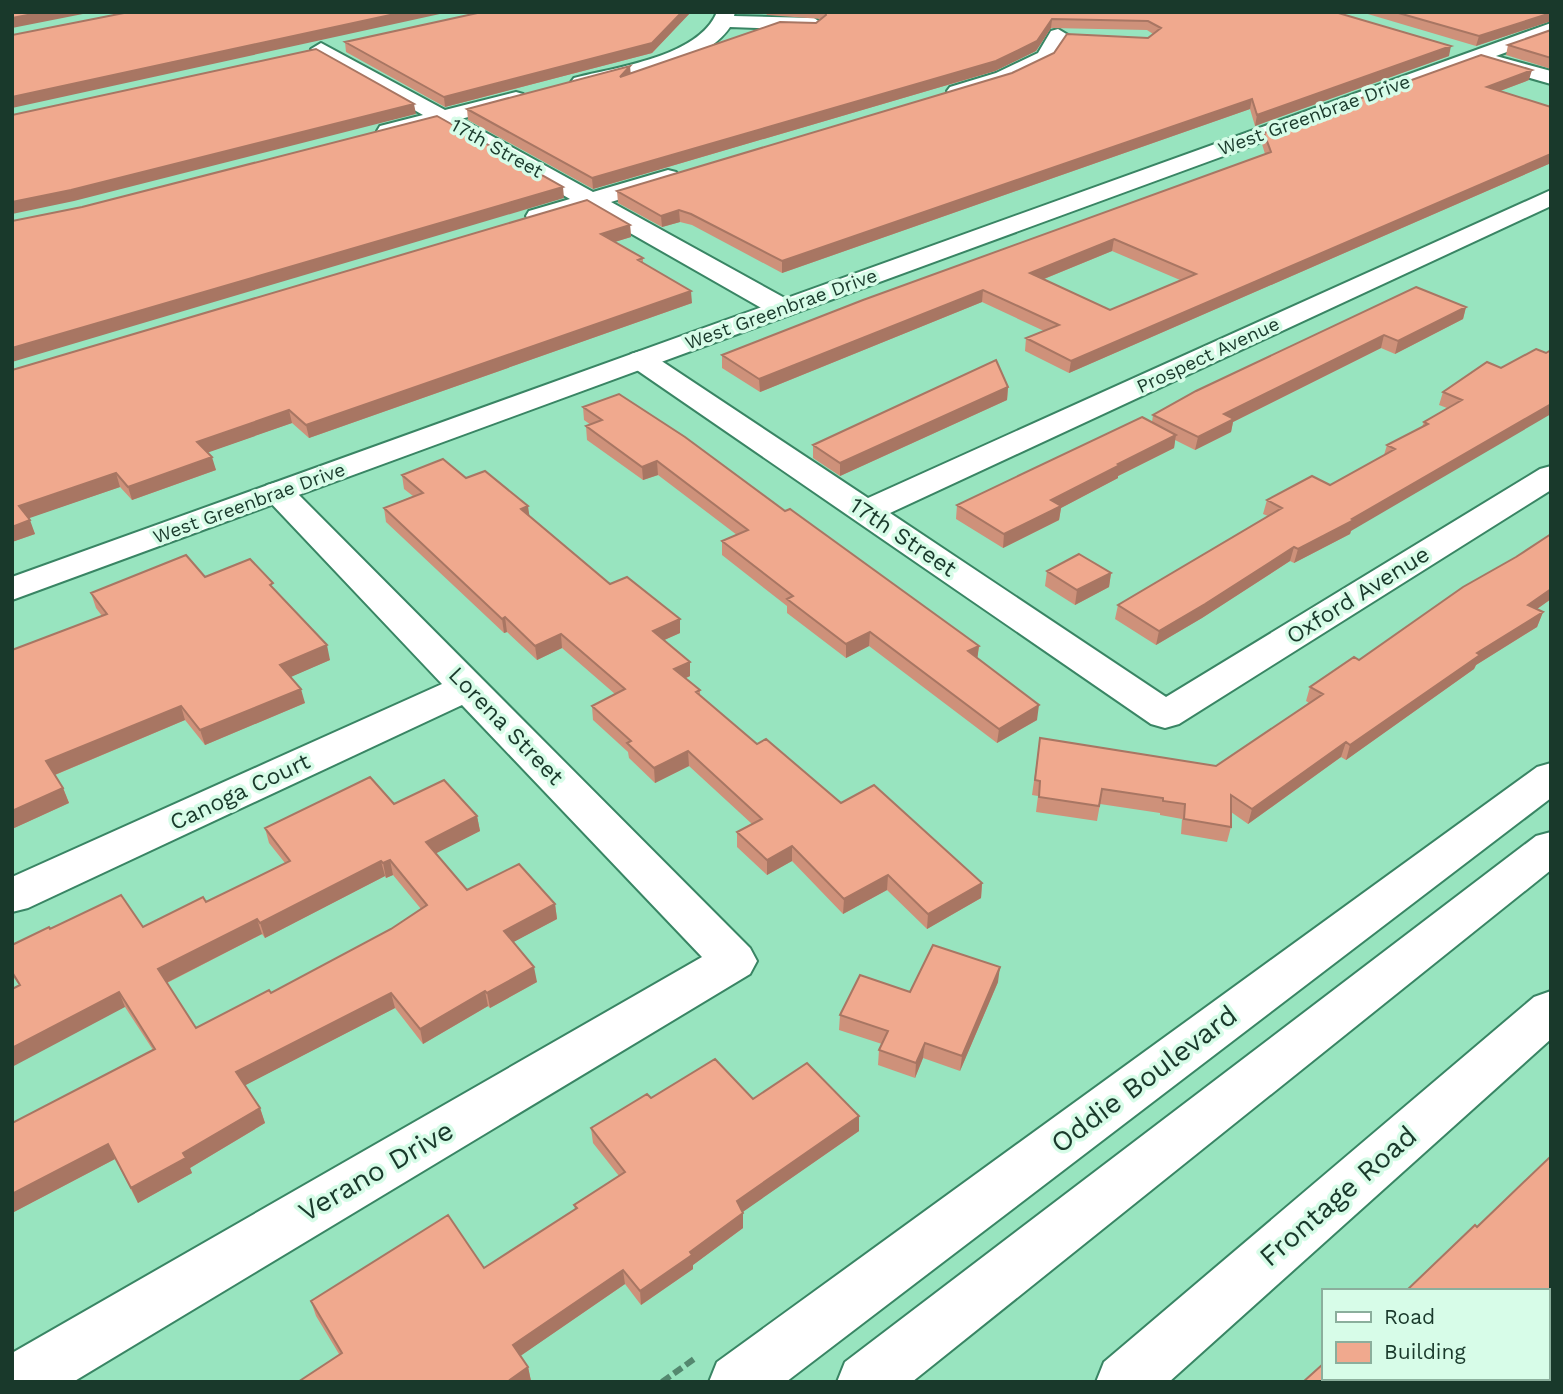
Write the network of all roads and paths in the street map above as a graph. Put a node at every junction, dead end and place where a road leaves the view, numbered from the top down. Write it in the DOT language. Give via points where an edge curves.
graph roads {
  1 [pos="726,17"];
  2 [pos="814,24"];
  3 [pos="1551,29"];
  4 [pos="1083,36"];
  5 [pos="347,44"];
  6 [pos="1442,46"];
  7 [pos="1478,48"];
  8 [pos="1551,65"];
  9 [pos="1551,78"];
  10 [pos="563,86"];
  11 [pos="537,93"];
  12 [pos="937,97"];
  13 [pos="442,117"];
  14 [pos="364,137"];
  15 [pos="697,169"];
  16 [pos="1551,197"];
  17 [pos="590,200"];
  18 [pos="512,224"];
  19 [pos="782,308"];
  20 [pos="641,360"];
  21 [pos="1551,476"];
  22 [pos="278,492"];
  23 [pos="865,512"];
  24 [pos="12,589"];
  25 [pos="468,687"];
  26 [pos="1165,715"];
  27 [pos="1551,777"];
  28 [pos="1551,847"];
  29 [pos="12,896"];
  30 [pos="734,961"];
  31 [pos="1544,1027"];
  32 [pos="18,1382"];
  33 [pos="738,1382"];
  34 [pos="866,1382"];
  35 [pos="1125,1382"];
  1 -- 2 [label="street"];
  1 -- 10 [label="street" via="715,35 681,54"];
  3 -- 7 [label="street, West Greenbrae Drive"];
  4 -- 12 [label="street" via="1054,29 1045,57 1003,77"];
  5 -- 13 [label="street, 17th Street" via="315,51"];
  6 -- 7 [label="street"];
  7 -- 8 [label="street"];
  7 -- 9 [label="street"];
  7 -- 19 [label="street, West Greenbrae Drive"];
  11 -- 13 [label="street"];
  13 -- 14 [label="street"];
  13 -- 17 [label="street, 17th Street"];
  15 -- 17 [label="street"];
  16 -- 23 [label="street, Prospect Avenue"];
  17 -- 18 [label="street"];
  17 -- 19 [label="street, 17th Street"];
  19 -- 20 [label="street, West Greenbrae Drive"];
  20 -- 22 [label="street, West Greenbrae Drive"];
  20 -- 23 [label="street, 17th Street"];
  21 -- 26 [label="street, Oxford Avenue"];
  22 -- 24 [label="street, West Greenbrae Drive"];
  22 -- 25 [label="street, Lorena Street"];
  23 -- 26 [label="street, 17th Street"];
  25 -- 29 [label="street, Canoga Court"];
  25 -- 30 [label="street, Lorena Street"];
  27 -- 33 [label="street, Oddie Boulevard"];
  28 -- 34 [label="street"];
  30 -- 32 [label="street, Verano Drive"];
  31 -- 35 [label="street, Frontage Road"];
}
